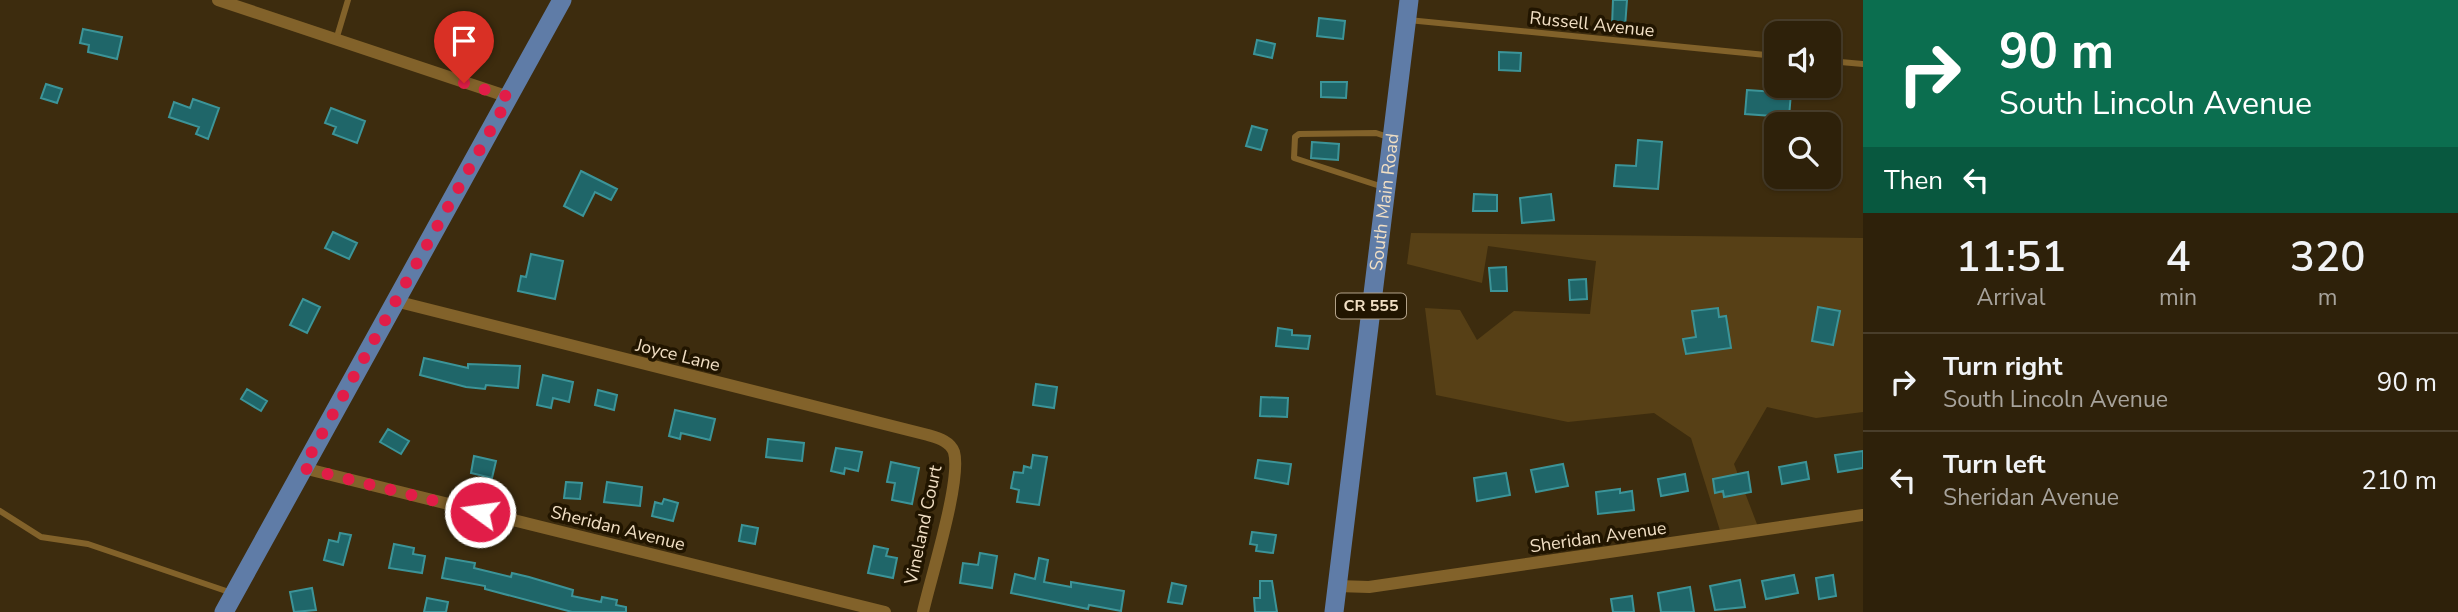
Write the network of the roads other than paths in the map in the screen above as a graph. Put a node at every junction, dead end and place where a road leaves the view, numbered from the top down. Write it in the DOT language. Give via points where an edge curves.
graph roads {
  1 [pos="218,0"];
  2 [pos="348,0"];
  3 [pos="562,0"];
  4 [pos="1409,0"];
  5 [pos="1406,20"];
  6 [pos="336,40"];
  7 [pos="1764,55"];
  8 [pos="1841,62"];
  9 [pos="1863,64"];
  10 [pos="509,97"];
  11 [pos="1391,139"];
  12 [pos="1385,187"];
  13 [pos="395,301"];
  14 [pos="950,446"];
  15 [pos="303,468"];
  16 [pos="0,511"];
  17 [pos="1863,515"];
  18 [pos="1337,586"];
  19 [pos="234,593"];
  20 [pos="224,612"];
  21 [pos="884,612"];
  22 [pos="923,612"];
  23 [pos="1334,612"];
  1 -- 6 [label="street"];
  2 -- 6 [label="lane"];
  3 -- 10 [label="main road"];
  4 -- 5 [label="main road, South Main Road / CR 555"];
  5 -- 7 [label="lane, Russell Avenue"];
  5 -- 11 [label="main road, South Main Road / CR 555"];
  6 -- 10 [label="street"];
  8 -- 9 [label="lane"];
  10 -- 13 [label="main road"];
  11 -- 12 [label="main road, South Main Road / CR 555"];
  11 -- 12 [label="lane" via="1376,133 1299,134 1293,147 1294,158"];
  12 -- 18 [label="main road, South Main Road / CR 555"];
  13 -- 14 [label="street, Joyce Lane" via="928,435"];
  13 -- 15 [label="main road"];
  14 -- 22 [label="street, Vineland Court" via="955,460 953,479"];
  15 -- 19 [label="main road"];
  15 -- 21 [label="street, Sheridan Avenue"];
  16 -- 19 [label="lane" via="41,537 88,544"];
  17 -- 18 [label="street, Sheridan Avenue" via="1369,587"];
  18 -- 23 [label="main road, South Main Road / CR 555"];
  19 -- 20 [label="main road"];
}
